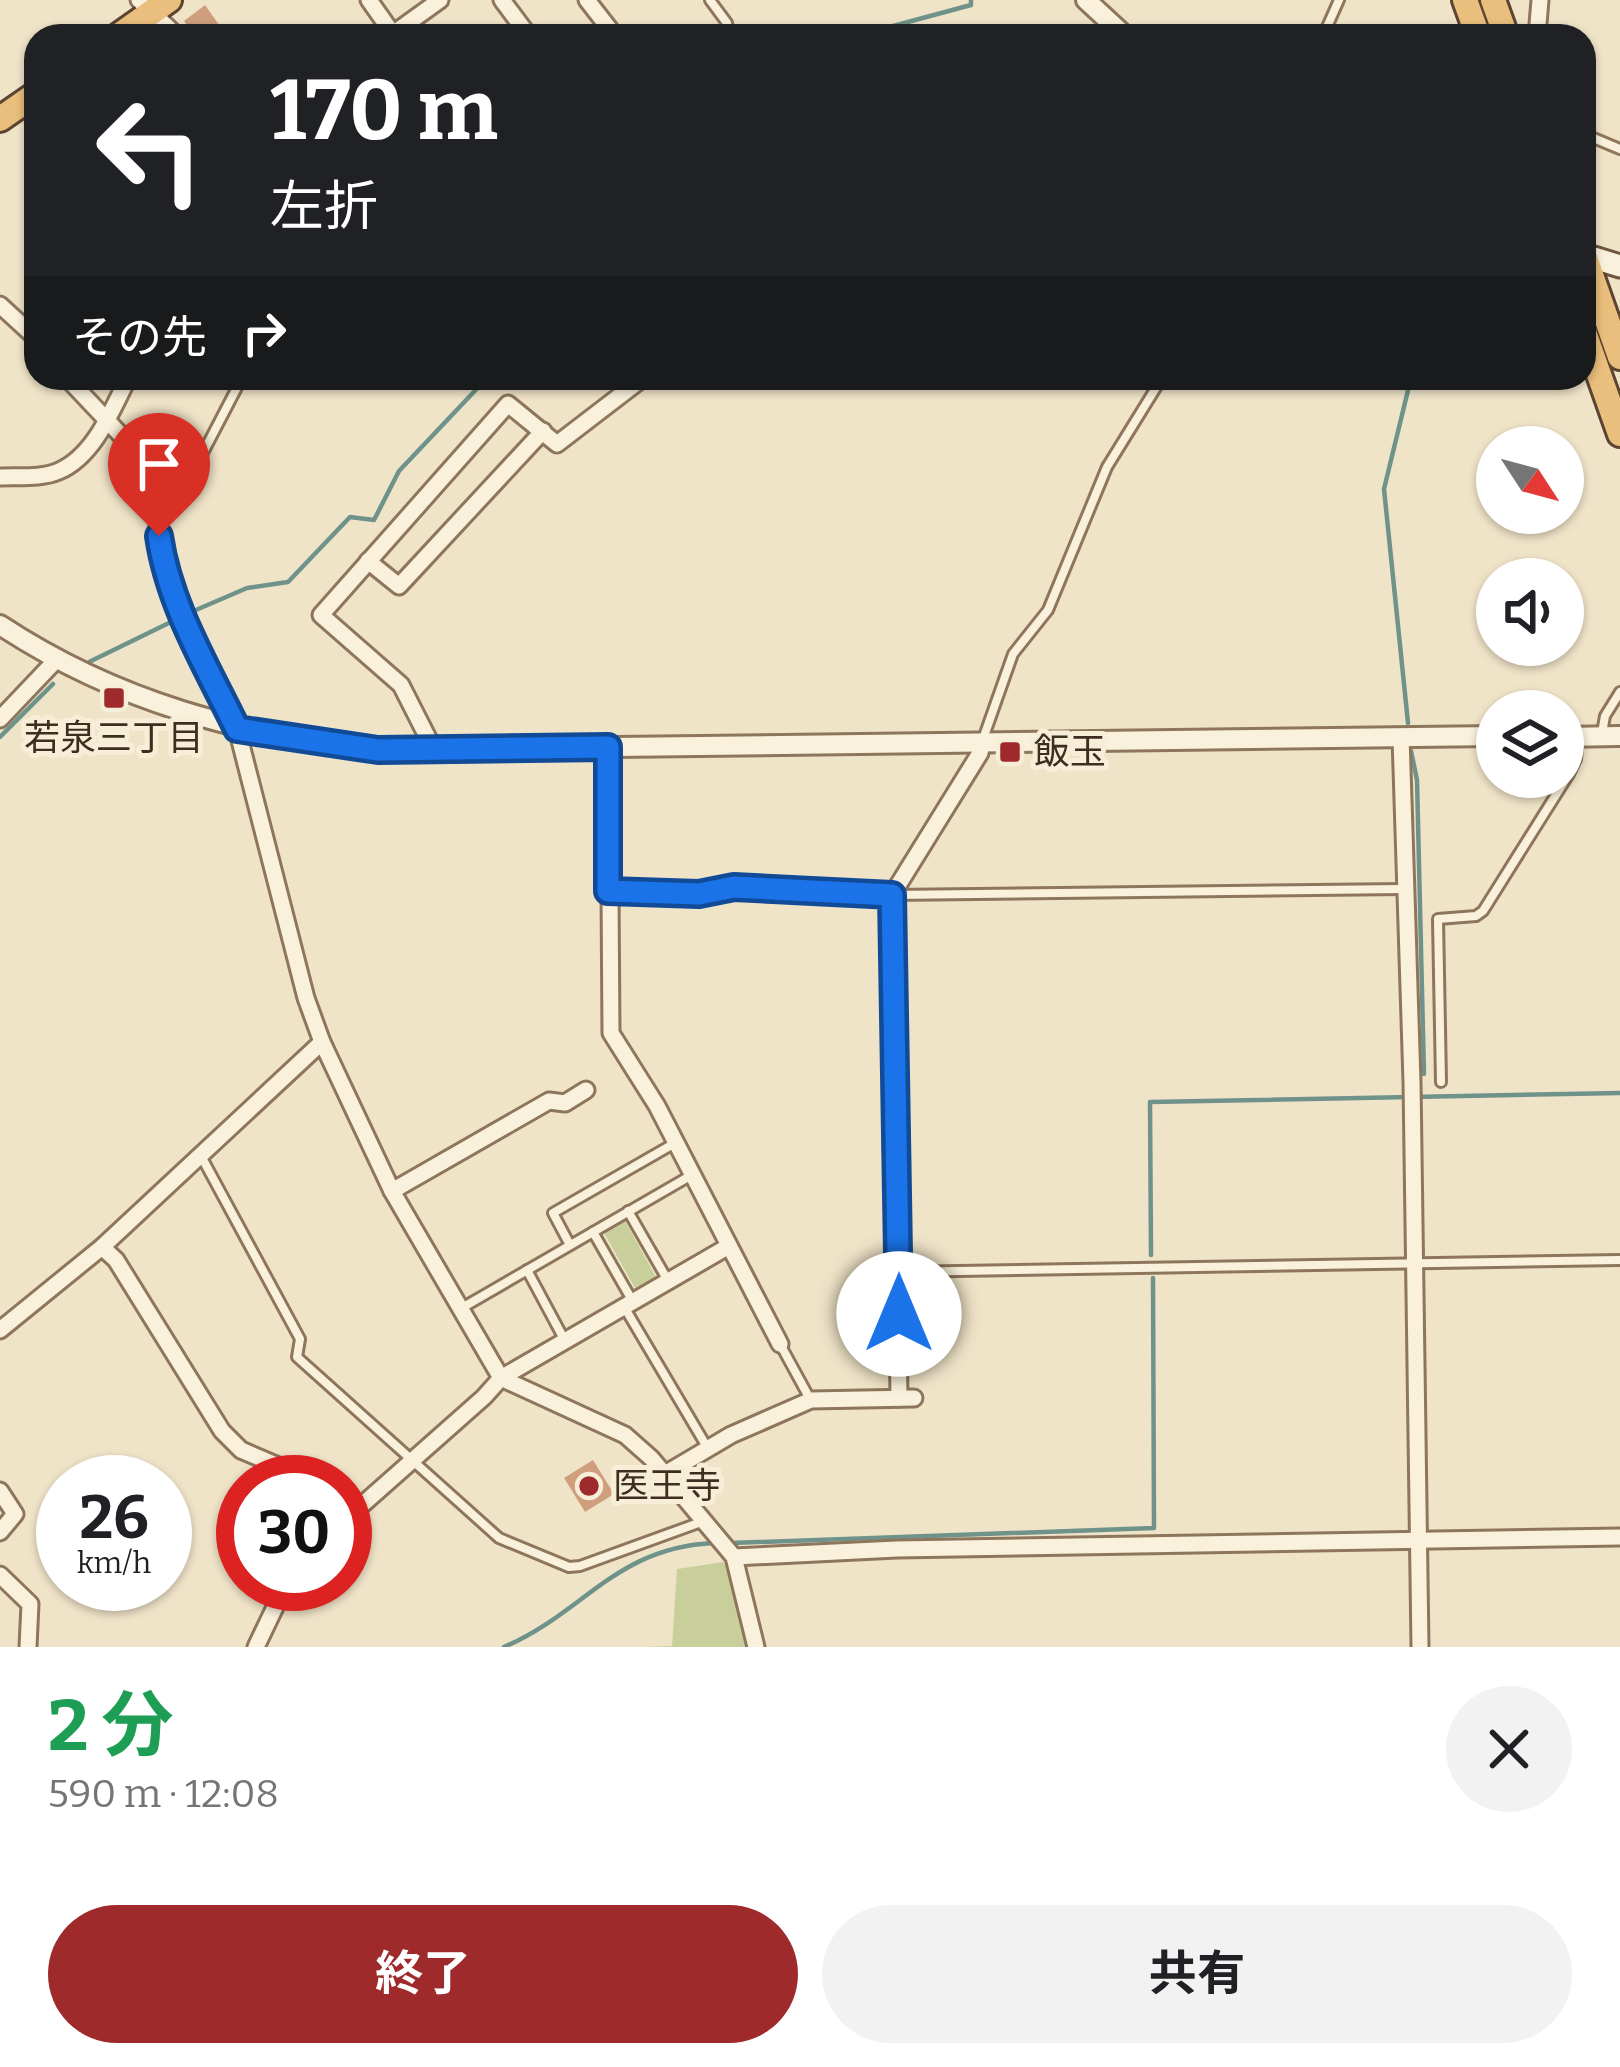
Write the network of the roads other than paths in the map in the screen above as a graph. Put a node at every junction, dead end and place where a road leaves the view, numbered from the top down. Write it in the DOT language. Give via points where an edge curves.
graph roads {
  1 [pos="440,0"];
  2 [pos="587,0"];
  3 [pos="154,4"];
  4 [pos="132,24"];
  5 [pos="407,24"];
  6 [pos="606,24"];
  7 [pos="1596,289"];
  8 [pos="0,305"];
  9 [pos="24,327"];
  10 [pos="1620,357"];
  11 [pos="1596,366"];
  12 [pos="78,390"];
  13 [pos="122,390"];
  14 [pos="236,390"];
  15 [pos="614,390"];
  16 [pos="1155,390"];
  17 [pos="106,422"];
  18 [pos="543,431"];
  19 [pos="1620,434"];
  20 [pos="151,471"];
  21 [pos="0,477"];
  22 [pos="368,561"];
  23 [pos="0,625"];
  24 [pos="57,659"];
  25 [pos="1620,692"];
  26 [pos="0,719"];
  27 [pos="237,729"];
  28 [pos="1476,736"];
  29 [pos="1611,736"];
  30 [pos="1401,737"];
  31 [pos="982,743"];
  32 [pos="608,747"];
  33 [pos="434,750"];
  34 [pos="1554,798"];
  35 [pos="1406,889"];
  36 [pos="608,891"];
  37 [pos="892,895"];
  38 [pos="322,1042"];
  39 [pos="1442,1082"];
  40 [pos="586,1090"];
  41 [pos="676,1142"];
  42 [pos="201,1154"];
  43 [pos="691,1175"];
  44 [pos="392,1191"];
  45 [pos="628,1211"];
  46 [pos="592,1232"];
  47 [pos="570,1245"];
  48 [pos="102,1246"];
  49 [pos="729,1246"];
  50 [pos="1620,1260"];
  51 [pos="1414,1262"];
  52 [pos="526,1270"];
  53 [pos="899,1272"];
  54 [pos="668,1280"];
  55 [pos="628,1302"];
  56 [pos="460,1309"];
  57 [pos="0,1330"];
  58 [pos="564,1339"];
  59 [pos="780,1343"];
  60 [pos="501,1378"];
  61 [pos="811,1400"];
  62 [pos="708,1448"];
  63 [pos="253,1455"];
  64 [pos="413,1460"];
  65 [pos="664,1474"];
  66 [pos="0,1491"];
  67 [pos="372,1492"];
  68 [pos="704,1521"];
  69 [pos="0,1532"];
  70 [pos="1620,1537"];
  71 [pos="1418,1541"];
  72 [pos="734,1557"];
  73 [pos="0,1575"];
  74 [pos="273,1611"];
  75 [pos="28,1647"];
  76 [pos="256,1647"];
  77 [pos="756,1647"];
  78 [pos="1420,1647"];
  1 -- 5 [label="street"];
  2 -- 6 [label="street"];
  3 -- 4 [label="highway"];
  7 -- 10 [label="highway"];
  8 -- 9 [label="street"];
  11 -- 19 [label="highway"];
  12 -- 17 [label="street"];
  13 -- 17 [label="street"];
  14 -- 20 [label="lane" via="193,472"];
  15 -- 18 [label="street" via="557,444"];
  16 -- 31 [label="lane" via="1107,467 1048,610 1013,654"];
  17 -- 20 [label="street"];
  17 -- 21 [label="street" via="59,472"];
  18 -- 22 [label="street" via="399,586"];
  18 -- 22 [label="street" via="508,404"];
  20 -- 27 [label="street" via="163,566"];
  22 -- 33 [label="street" via="321,615 401,685"];
  23 -- 24 [label="street"];
  24 -- 26 [label="street"];
  24 -- 27 [label="street"];
  25 -- 29 [label="lane" via="1605,716"];
  27 -- 33 [label="street"];
  27 -- 38 [label="street"];
  28 -- 30 [label="street"];
  30 -- 31 [label="street"];
  30 -- 35 [label="street"];
  31 -- 32 [label="street"];
  31 -- 37 [label="street"];
  32 -- 33 [label="street"];
  32 -- 36 [label="street"];
  34 -- 39 [label="lane" via="1483,911 1438,919"];
  35 -- 37 [label="lane"];
  35 -- 51 [label="street"];
  36 -- 37 [label="lane"];
  36 -- 41 [label="street" via="611,1033"];
  37 -- 53 [label="street"];
  38 -- 42 [label="street"];
  38 -- 44 [label="street"];
  40 -- 44 [label="street" via="566,1103 548,1101"];
  41 -- 43 [label="street"];
  41 -- 47 [label="lane" via="553,1213"];
  42 -- 48 [label="street"];
  42 -- 64 [label="lane" via="300,1339 297,1357"];
  43 -- 45 [label="lane"];
  43 -- 49 [label="street"];
  44 -- 56 [label="street"];
  45 -- 46 [label="lane"];
  45 -- 54 [label="lane"];
  46 -- 47 [label="lane"];
  46 -- 55 [label="lane"];
  47 -- 52 [label="lane"];
  48 -- 57 [label="street"];
  48 -- 63 [label="street" via="222,1431"];
  49 -- 54 [label="street"];
  49 -- 59 [label="street"];
  50 -- 51 [label="lane"];
  51 -- 53 [label="lane"];
  51 -- 71 [label="street"];
  52 -- 56 [label="lane"];
  52 -- 58 [label="lane"];
  53 -- 61 [label="street" via="906,1398"];
  54 -- 55 [label="street"];
  55 -- 58 [label="street"];
  55 -- 62 [label="lane"];
  56 -- 60 [label="street"];
  58 -- 60 [label="street"];
  59 -- 61 [label="lane"];
  60 -- 64 [label="street"];
  60 -- 65 [label="street" via="626,1435"];
  61 -- 62 [label="street"];
  62 -- 65 [label="street"];
  64 -- 67 [label="street"];
  64 -- 68 [label="lane" via="500,1538 568,1567"];
  65 -- 68 [label="street"];
  66 -- 69 [label="street" via="15,1514"];
  68 -- 72 [label="street"];
  70 -- 71 [label="street"];
  71 -- 72 [label="street"];
  71 -- 78 [label="street"];
  72 -- 77 [label="street"];
  73 -- 75 [label="street" via="30,1604"];
  74 -- 76 [label="street"];
}
